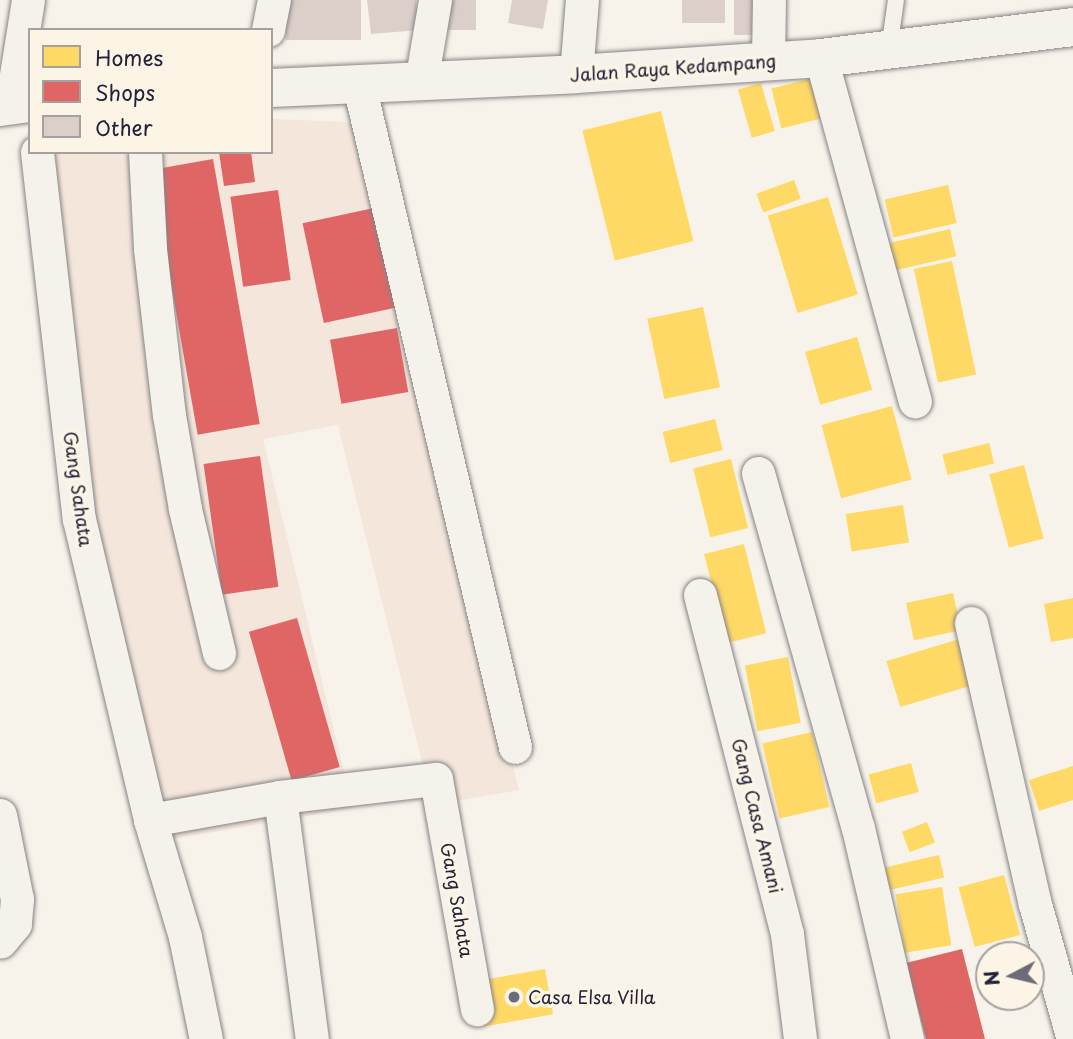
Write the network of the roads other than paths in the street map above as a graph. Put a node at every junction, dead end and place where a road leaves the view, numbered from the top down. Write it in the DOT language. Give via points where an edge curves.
graph roads {
  1 [pos="28,0"];
  2 [pos="274,0"];
  3 [pos="435,0"];
  4 [pos="582,0"];
  5 [pos="769,0"];
  6 [pos="896,0"];
  7 [pos="1073,27"];
  8 [pos="268,28"];
  9 [pos="889,49"];
  10 [pos="821,58"];
  11 [pos="768,61"];
  12 [pos="576,74"];
  13 [pos="421,82"];
  14 [pos="359,85"];
  15 [pos="273,88"];
  16 [pos="13,105"];
  17 [pos="37,154"];
  18 [pos="145,154"];
  19 [pos="915,401"];
  20 [pos="758,473"];
  21 [pos="700,595"];
  22 [pos="971,623"];
  23 [pos="219,653"];
  24 [pos="515,747"];
  25 [pos="280,797"];
  26 [pos="0,815"];
  27 [pos="150,820"];
  28 [pos="0,943"];
  29 [pos="477,1009"];
  30 [pos="206,1039"];
  31 [pos="312,1039"];
  32 [pos="800,1039"];
  33 [pos="907,1039"];
  34 [pos="1073,1039"];
  1 -- 16 [label="street"];
  2 -- 8 [label="street"];
  3 -- 13 [label="street"];
  4 -- 12 [label="street"];
  5 -- 11 [label="street"];
  6 -- 9 [label="lane"];
  7 -- 9 [label="street, Jalan Raya Kedampang"];
  9 -- 10 [label="street, Jalan Raya Kedampang"];
  10 -- 11 [label="street, Jalan Raya Kedampang"];
  10 -- 19 [label="street"];
  11 -- 12 [label="street, Jalan Raya Kedampang"];
  12 -- 13 [label="street, Jalan Raya Kedampang"];
  13 -- 14 [label="street, Jalan Raya Kedampang"];
  14 -- 15 [label="street, Jalan Raya Kedampang"];
  14 -- 24 [label="street"];
  17 -- 27 [label="street, Gang Sahata" via="79,519"];
  18 -- 23 [label="street" via="150,249 169,415 185,509"];
  20 -- 33 [label="street" via="858,828"];
  21 -- 32 [label="street, Gang Casa Amani" via="787,934"];
  22 -- 34 [label="street" via="1035,904"];
  25 -- 27 [label="street, Gang Sahata"];
  25 -- 29 [label="street, Gang Sahata" via="436,779"];
  25 -- 31 [label="street"];
  26 -- 28 [label="street" via="17,899 15,923"];
  27 -- 30 [label="street, Gang Sahata" via="185,937"];
}
